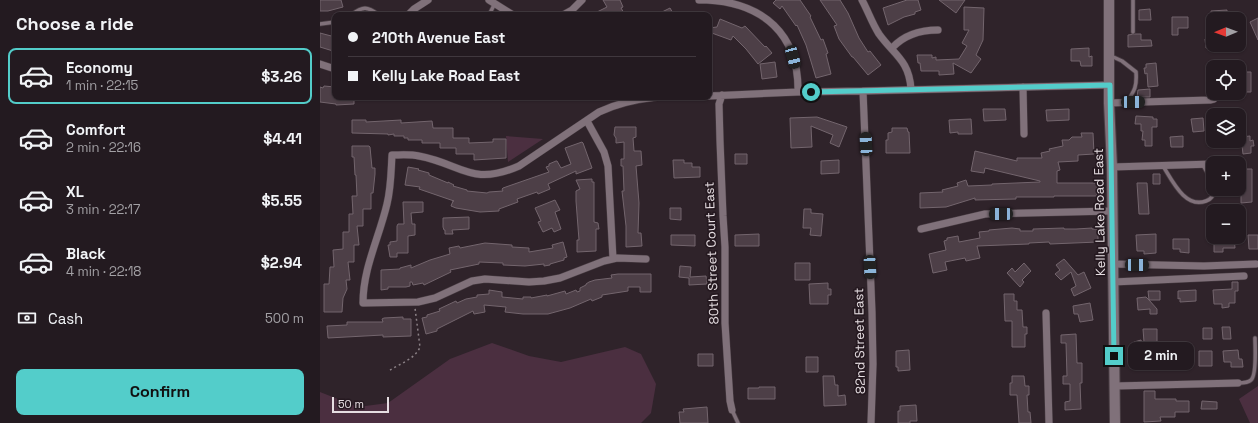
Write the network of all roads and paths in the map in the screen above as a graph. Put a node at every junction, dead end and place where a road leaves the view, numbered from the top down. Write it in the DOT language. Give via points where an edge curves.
graph roads {
  1 [pos="428,0"];
  2 [pos="582,0"];
  3 [pos="699,0"];
  4 [pos="707,0"];
  5 [pos="862,0"];
  6 [pos="1109,0"];
  7 [pos="1133,0"];
  8 [pos="492,2"];
  9 [pos="355,12"];
  10 [pos="375,12"];
  11 [pos="411,12"];
  12 [pos="490,12"];
  13 [pos="508,12"];
  14 [pos="568,12"];
  15 [pos="332,22"];
  16 [pos="320,24"];
  17 [pos="938,30"];
  18 [pos="1133,32"];
  19 [pos="892,48"];
  20 [pos="1109,56"];
  21 [pos="320,64"];
  22 [pos="332,68"];
  23 [pos="1110,85"];
  24 [pos="1023,87"];
  25 [pos="911,89"];
  26 [pos="798,92"];
  27 [pos="863,92"];
  28 [pos="722,95"];
  29 [pos="712,96"];
  30 [pos="638,100"];
  31 [pos="1210,100"];
  32 [pos="1109,103"];
  33 [pos="1127,103"];
  34 [pos="587,121"];
  35 [pos="1024,134"];
  36 [pos="1202,164"];
  37 [pos="1206,164"];
  38 [pos="1163,166"];
  39 [pos="1112,168"];
  40 [pos="1206,171"];
  41 [pos="1212,196"];
  42 [pos="1112,211"];
  43 [pos="921,228"];
  44 [pos="646,258"];
  45 [pos="613,259"];
  46 [pos="1113,264"];
  47 [pos="1256,264"];
  48 [pos="1244,276"];
  49 [pos="1113,282"];
  50 [pos="415,302"];
  51 [pos="1046,313"];
  52 [pos="1255,338"];
  53 [pos="390,370"];
  54 [pos="1238,383"];
  55 [pos="1115,386"];
  56 [pos="732,410"];
  57 [pos="738,423"];
  58 [pos="871,423"];
  59 [pos="1049,423"];
  60 [pos="1115,423"];
  1 -- 11 [label="street"];
  2 -- 14 [label="street"];
  3 -- 4 [label="street"];
  4 -- 26 [label="street" via="745,7 774,25 788,44 793,56 797,70"];
  5 -- 19 [label="street" via="878,32"];
  6 -- 20 [label="street, Kelly Lake Road East"];
  7 -- 18 [label="lane"];
  8 -- 12 [label="lane"];
  8 -- 13 [label="street"];
  9 -- 10 [label="lane" via="365,7"];
  15 -- 16 [label="lane"];
  17 -- 19 [label="street" via="912,34"];
  19 -- 25 [label="street" via="904,64"];
  20 -- 23 [label="street, Kelly Lake Road East"];
  20 -- 33 [label="lane" via="1122,61 1136,72 1137,83"];
  21 -- 22 [label="street"];
  23 -- 24 [label="street"];
  23 -- 32 [label="street, Kelly Lake Road East"];
  24 -- 25 [label="street"];
  24 -- 35 [label="street"];
  25 -- 27 [label="street"];
  26 -- 27 [label="street"];
  26 -- 28 [label="street"];
  27 -- 58 [label="street, 82nd Street East" via="872,312"];
  28 -- 29 [label="street"];
  28 -- 56 [label="street, 80th Street Court East" via="720,119 725,323"];
  30 -- 34 [label="street" via="612,106"];
  31 -- 33 [label="street"];
  32 -- 33 [label="street"];
  32 -- 39 [label="street, Kelly Lake Road East"];
  34 -- 45 [label="street" via="604,152 608,166"];
  34 -- 50 [label="street" via="519,166 496,174 470,174 435,160 418,156 392,155 391,190 369,261 363,303"];
  36 -- 37 [label="street"];
  36 -- 38 [label="street"];
  36 -- 40 [label="lane"];
  38 -- 39 [label="street"];
  38 -- 41 [label="lane" via="1185,196 1203,202"];
  39 -- 42 [label="street, Kelly Lake Road East"];
  42 -- 43 [label="street" via="985,214"];
  42 -- 46 [label="street, Kelly Lake Road East"];
  44 -- 45 [label="street"];
  45 -- 50 [label="street" via="560,278 544,281 472,281 435,298"];
  46 -- 47 [label="street"];
  46 -- 49 [label="street, Kelly Lake Road East"];
  48 -- 49 [label="street"];
  49 -- 55 [label="street, Kelly Lake Road East"];
  50 -- 53 [label="path" via="419,351"];
  51 -- 59 [label="street"];
  52 -- 54 [label="lane" via="1253,378 1248,382"];
  54 -- 55 [label="street"];
  55 -- 60 [label="street, Kelly Lake Road East"];
  56 -- 57 [label="lane"];
}
